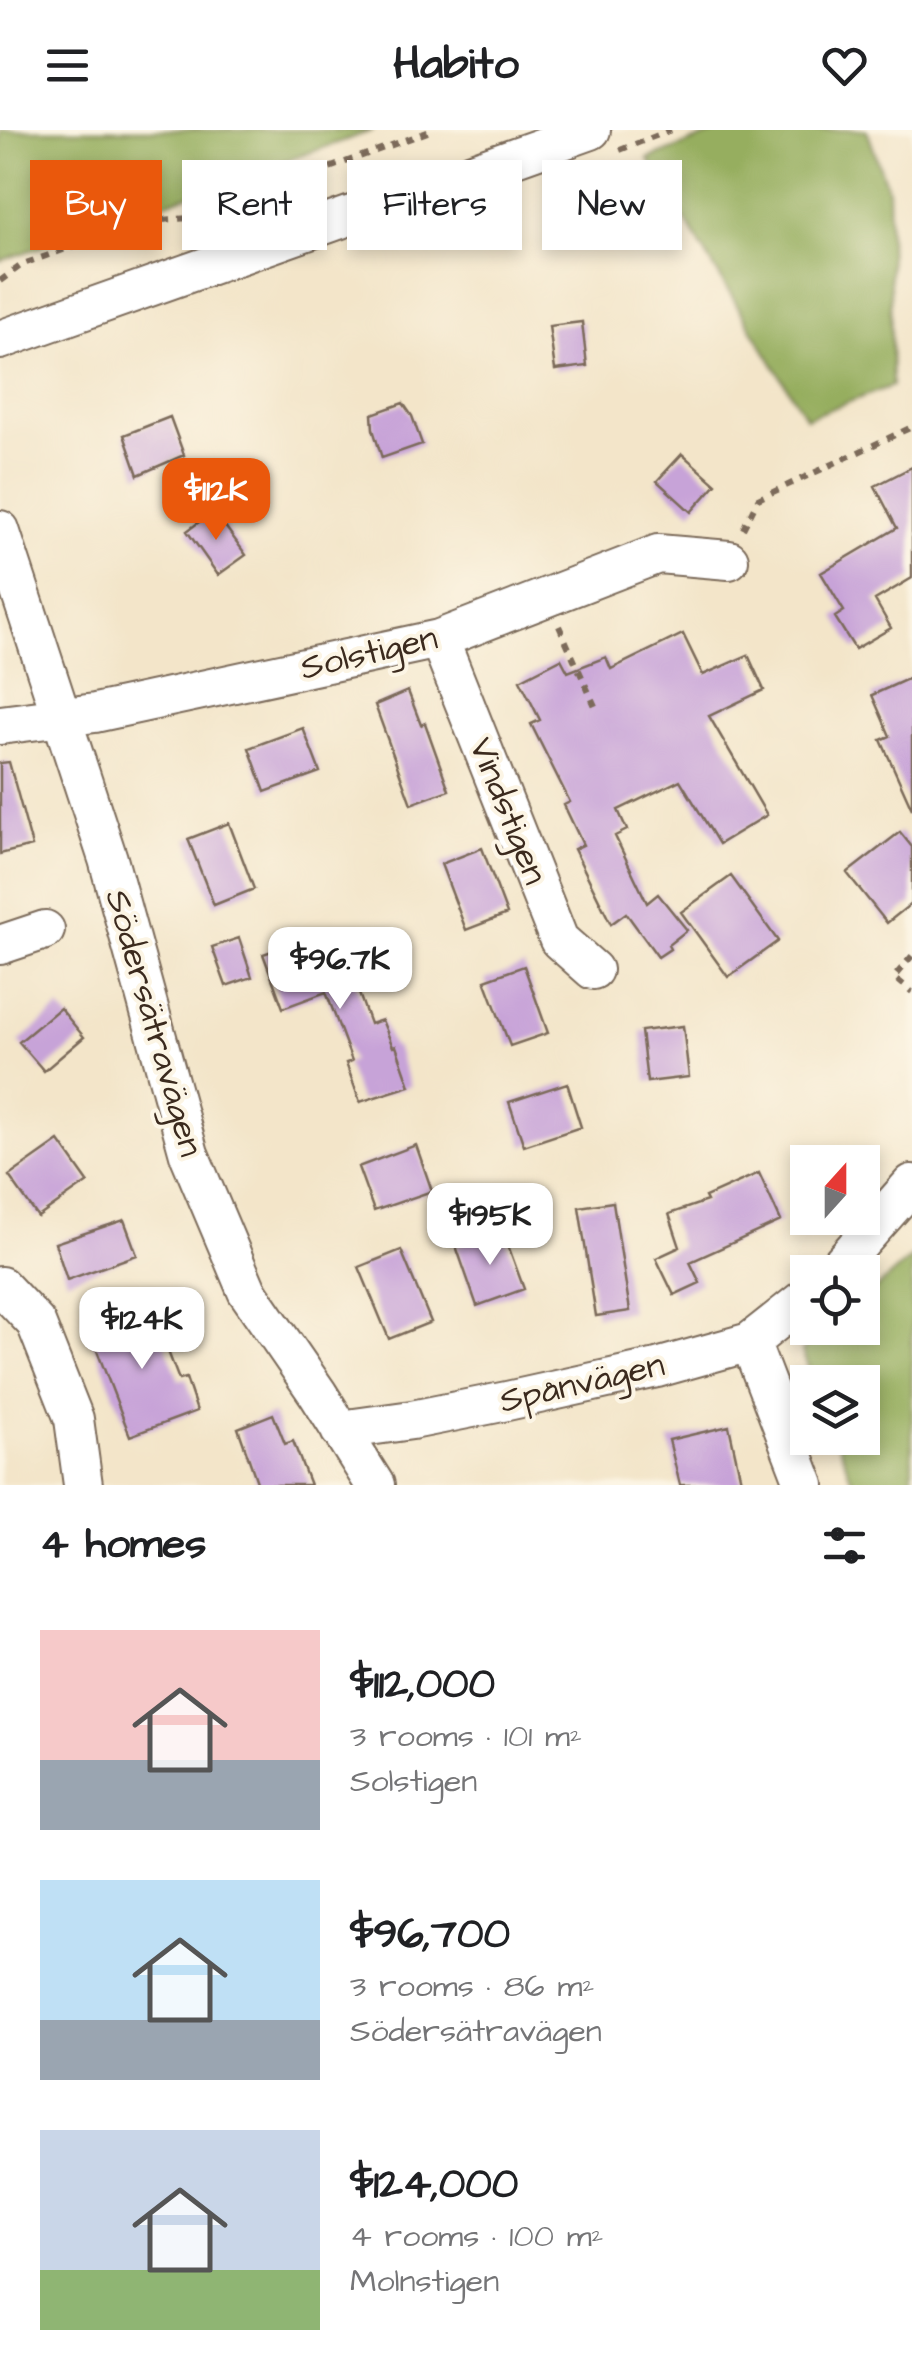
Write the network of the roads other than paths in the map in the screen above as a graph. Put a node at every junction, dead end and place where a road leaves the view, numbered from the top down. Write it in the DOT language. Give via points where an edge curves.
graph roads {
  1 [pos="591,130"];
  2 [pos="0,340"];
  3 [pos="0,530"];
  4 [pos="729,560"];
  5 [pos="439,639"];
  6 [pos="60,716"];
  7 [pos="0,726"];
  8 [pos="45,930"];
  9 [pos="0,945"];
  10 [pos="593,970"];
  11 [pos="912,1184"];
  12 [pos="849,1255"];
  13 [pos="1,1286"];
  14 [pos="790,1310"];
  15 [pos="750,1342"];
  16 [pos="340,1430"];
  17 [pos="83,1485"];
  18 [pos="375,1485"];
  19 [pos="805,1485"];
  1 -- 2 [label="street"];
  3 -- 6 [label="street, Södersätravägen"];
  4 -- 5 [label="street, Solstigen" via="658,554"];
  5 -- 6 [label="street, Solstigen"];
  5 -- 10 [label="street, Vindstigen" via="560,940"];
  6 -- 7 [label="street, Solstigen"];
  6 -- 16 [label="street, Södersätravägen" via="108,859 188,1154 247,1290"];
  8 -- 9 [label="street"];
  11 -- 12 [label="street"];
  13 -- 17 [label="street" via="36,1323 74,1419"];
  14 -- 15 [label="street, Spånvägen"];
  15 -- 16 [label="street, Spånvägen" via="526,1397"];
  15 -- 19 [label="street"];
  16 -- 18 [label="street, Södersätravägen"];
}
